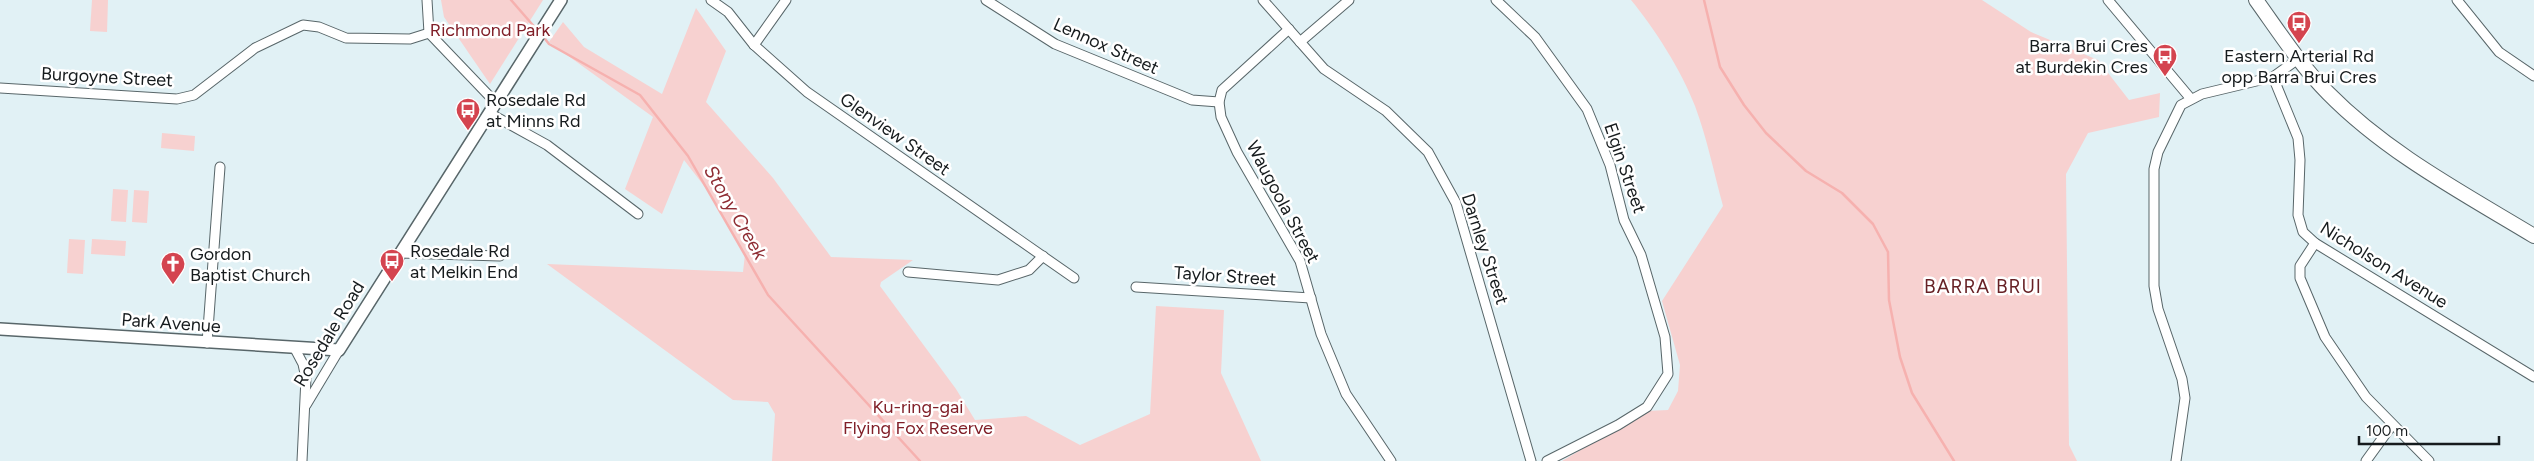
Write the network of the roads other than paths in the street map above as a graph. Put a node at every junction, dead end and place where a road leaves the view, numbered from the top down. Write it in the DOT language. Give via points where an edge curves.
graph roads {
  1 [pos="427,0"];
  2 [pos="561,0"];
  3 [pos="711,0"];
  4 [pos="786,0"];
  5 [pos="986,0"];
  6 [pos="1263,0"];
  7 [pos="1349,0"];
  8 [pos="1496,0"];
  9 [pos="2108,0"];
  10 [pos="2256,0"];
  11 [pos="2457,0"];
  12 [pos="1289,29"];
  13 [pos="429,33"];
  14 [pos="1300,42"];
  15 [pos="754,45"];
  16 [pos="2298,59"];
  17 [pos="2534,76"];
  18 [pos="2273,77"];
  19 [pos="0,88"];
  20 [pos="2191,99"];
  21 [pos="495,102"];
  22 [pos="1219,102"];
  23 [pos="489,113"];
  24 [pos="220,167"];
  25 [pos="638,214"];
  26 [pos="2534,236"];
  27 [pos="2314,243"];
  28 [pos="400,252"];
  29 [pos="500,256"];
  30 [pos="1042,256"];
  31 [pos="908,272"];
  32 [pos="1074,278"];
  33 [pos="1136,287"];
  34 [pos="1311,298"];
  35 [pos="0,329"];
  36 [pos="206,343"];
  37 [pos="294,347"];
  38 [pos="339,350"];
  39 [pos="2534,377"];
  40 [pos="305,408"];
  41 [pos="2392,425"];
  42 [pos="302,461"];
  43 [pos="1391,461"];
  44 [pos="1531,461"];
  45 [pos="1547,461"];
  46 [pos="2176,461"];
  47 [pos="2366,461"];
  48 [pos="2429,461"];
  1 -- 13 [label="street"];
  2 -- 21 [label="street, Rosedale Road"];
  3 -- 15 [label="street, Glenview Street" via="728,12"];
  4 -- 15 [label="street"];
  5 -- 22 [label="street, Lennox Street" via="1055,44 1192,100"];
  6 -- 12 [label="street, Darnley Street"];
  7 -- 14 [label="street"];
  8 -- 45 [label="street, Elgin Street" via="1535,37 1586,108 1610,165 1624,220 1641,255 1665,337 1668,374 1647,407"];
  9 -- 20 [label="street"];
  10 -- 16 [label="main road"];
  11 -- 17 [label="street" via="2499,52"];
  12 -- 14 [label="street, Darnley Street"];
  12 -- 22 [label="street" via="1222,90"];
  13 -- 19 [label="street, Burgoyne Street" via="410,38 346,38 303,25 256,48 194,94 177,99"];
  13 -- 21 [label="street"];
  14 -- 44 [label="street, Darnley Street" via="1324,69 1386,112 1428,152 1456,203"];
  15 -- 30 [label="street, Glenview Street" via="807,92"];
  16 -- 18 [label="street"];
  16 -- 26 [label="main road" via="2328,94 2389,146"];
  18 -- 20 [label="street"];
  18 -- 27 [label="street, Nicholson Avenue" via="2298,138 2298,215 2303,232"];
  20 -- 46 [label="street" via="2177,110 2154,169 2154,286 2158,309 2182,379 2184,398"];
  21 -- 23 [label="street, Rosedale Road"];
  22 -- 34 [label="street, Waugoola Street" via="1221,117 1237,152 1300,261"];
  23 -- 25 [label="street" via="547,144"];
  23 -- 28 [label="street, Rosedale Road"];
  24 -- 36 [label="street"];
  27 -- 39 [label="street, Nicholson Avenue"];
  27 -- 41 [label="street" via="2300,266 2300,278 2325,337 2366,397"];
  28 -- 29 [label="street"];
  28 -- 38 [label="street, Rosedale Road"];
  30 -- 31 [label="street" via="1029,270 998,280"];
  30 -- 32 [label="street, Glenview Street"];
  33 -- 34 [label="street, Taylor Street"];
  34 -- 43 [label="street, Waugoola Street" via="1321,334 1346,394"];
  35 -- 36 [label="street, Park Avenue"];
  36 -- 37 [label="street, Park Avenue"];
  37 -- 38 [label="street, Park Avenue"];
  37 -- 40 [label="street, Rosedale Road" via="305,371"];
  38 -- 40 [label="street, Rosedale Road"];
  40 -- 42 [label="street, Rosedale Road"];
  41 -- 47 [label="street"];
  41 -- 48 [label="street"];
}
